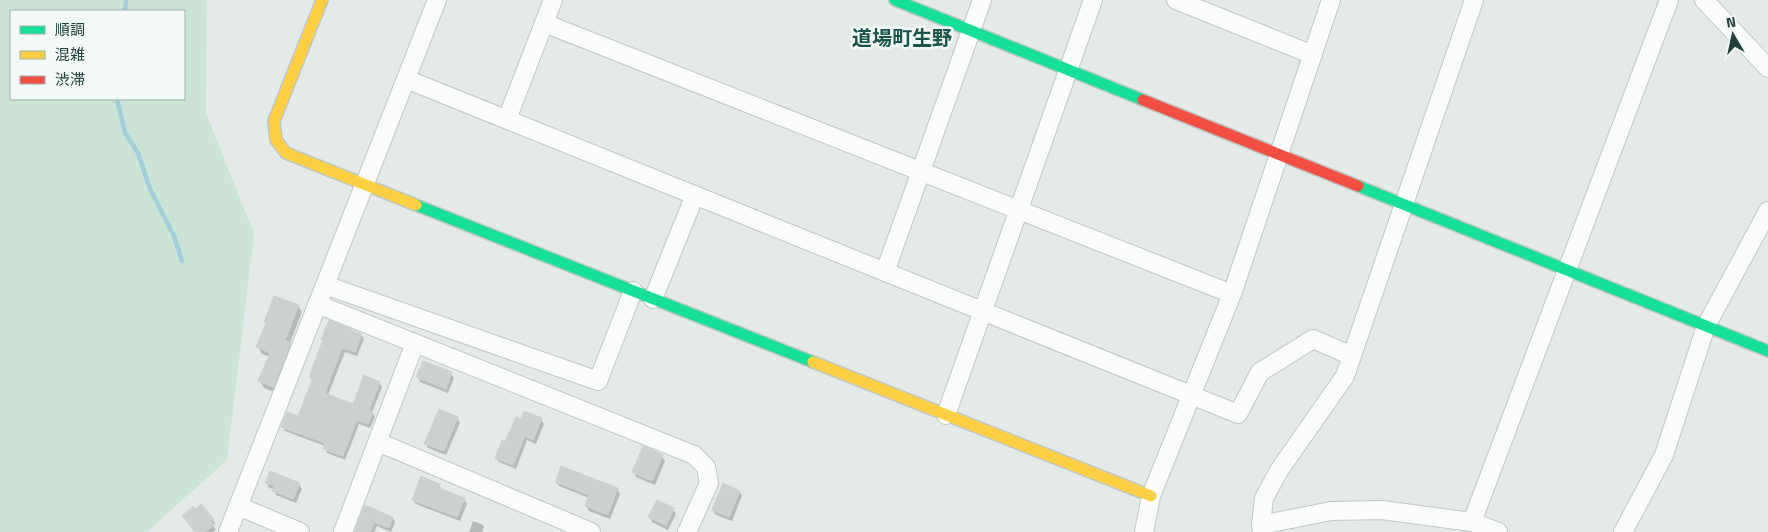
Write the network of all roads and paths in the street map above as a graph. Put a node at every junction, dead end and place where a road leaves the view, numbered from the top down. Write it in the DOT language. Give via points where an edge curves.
graph roads {
  1 [pos="322,0"];
  2 [pos="437,0"];
  3 [pos="553,0"];
  4 [pos="895,0"];
  5 [pos="982,0"];
  6 [pos="1093,0"];
  7 [pos="1176,0"];
  8 [pos="1331,0"];
  9 [pos="1474,0"];
  10 [pos="1669,0"];
  11 [pos="1704,0"];
  12 [pos="544,23"];
  13 [pos="971,31"];
  14 [pos="1313,55"];
  15 [pos="1768,68"];
  16 [pos="1068,70"];
  17 [pos="406,79"];
  18 [pos="507,119"];
  19 [pos="1279,155"];
  20 [pos="921,171"];
  21 [pos="364,185"];
  22 [pos="695,195"];
  23 [pos="1404,205"];
  24 [pos="1019,210"];
  25 [pos="1768,211"];
  26 [pos="1567,270"];
  27 [pos="885,272"];
  28 [pos="325,284"];
  29 [pos="633,291"];
  30 [pos="1232,294"];
  31 [pos="653,299"];
  32 [pos="317,304"];
  33 [pos="983,311"];
  34 [pos="1706,326"];
  35 [pos="415,343"];
  36 [pos="1768,351"];
  37 [pos="1352,356"];
  38 [pos="1191,395"];
  39 [pos="946,415"];
  40 [pos="378,442"];
  41 [pos="1151,496"];
  42 [pos="238,506"];
  43 [pos="1472,522"];
  44 [pos="1262,529"];
  45 [pos="228,532"];
  46 [pos="300,532"];
  47 [pos="343,532"];
  48 [pos="590,532"];
  49 [pos="687,532"];
  50 [pos="1144,532"];
  51 [pos="1498,532"];
  52 [pos="1623,532"];
  1 -- 21 [label="street" via="274,121 276,140 286,153"];
  2 -- 17 [label="street"];
  3 -- 12 [label="street"];
  4 -- 13 [label="street"];
  5 -- 13 [label="street"];
  6 -- 16 [label="street"];
  7 -- 14 [label="street"];
  8 -- 14 [label="street"];
  9 -- 23 [label="street"];
  10 -- 26 [label="street"];
  11 -- 15 [label="street"];
  12 -- 18 [label="street"];
  12 -- 20 [label="street"];
  13 -- 16 [label="street"];
  13 -- 20 [label="street"];
  14 -- 19 [label="street"];
  16 -- 19 [label="street"];
  16 -- 24 [label="street"];
  17 -- 18 [label="street"];
  17 -- 21 [label="street"];
  18 -- 22 [label="street"];
  19 -- 23 [label="street"];
  19 -- 30 [label="street"];
  20 -- 24 [label="street"];
  20 -- 27 [label="street"];
  21 -- 28 [label="street"];
  21 -- 29 [label="street"];
  22 -- 27 [label="street"];
  22 -- 31 [label="street"];
  23 -- 26 [label="street"];
  23 -- 37 [label="street"];
  24 -- 30 [label="street"];
  24 -- 33 [label="street"];
  25 -- 34 [label="street"];
  26 -- 34 [label="street"];
  26 -- 43 [label="street"];
  27 -- 33 [label="street"];
  28 -- 29 [label="street" via="598,381"];
  28 -- 32 [label="street"];
  29 -- 31 [label="street"];
  30 -- 38 [label="street"];
  31 -- 39 [label="street"];
  32 -- 35 [label="street"];
  32 -- 42 [label="street"];
  33 -- 38 [label="street"];
  33 -- 39 [label="street"];
  34 -- 36 [label="street"];
  34 -- 52 [label="street" via="1664,455"];
  35 -- 40 [label="street"];
  35 -- 49 [label="street" via="694,455 706,467 709,483"];
  37 -- 38 [label="street" via="1313,339 1260,372 1238,414"];
  37 -- 44 [label="street" via="1345,376 1280,469 1264,498"];
  38 -- 41 [label="street"];
  39 -- 41 [label="street"];
  40 -- 47 [label="street"];
  40 -- 48 [label="street"];
  41 -- 50 [label="street"];
  42 -- 45 [label="street"];
  42 -- 46 [label="street"];
  43 -- 44 [label="street" via="1382,510 1331,511"];
  43 -- 51 [label="street"];
}
